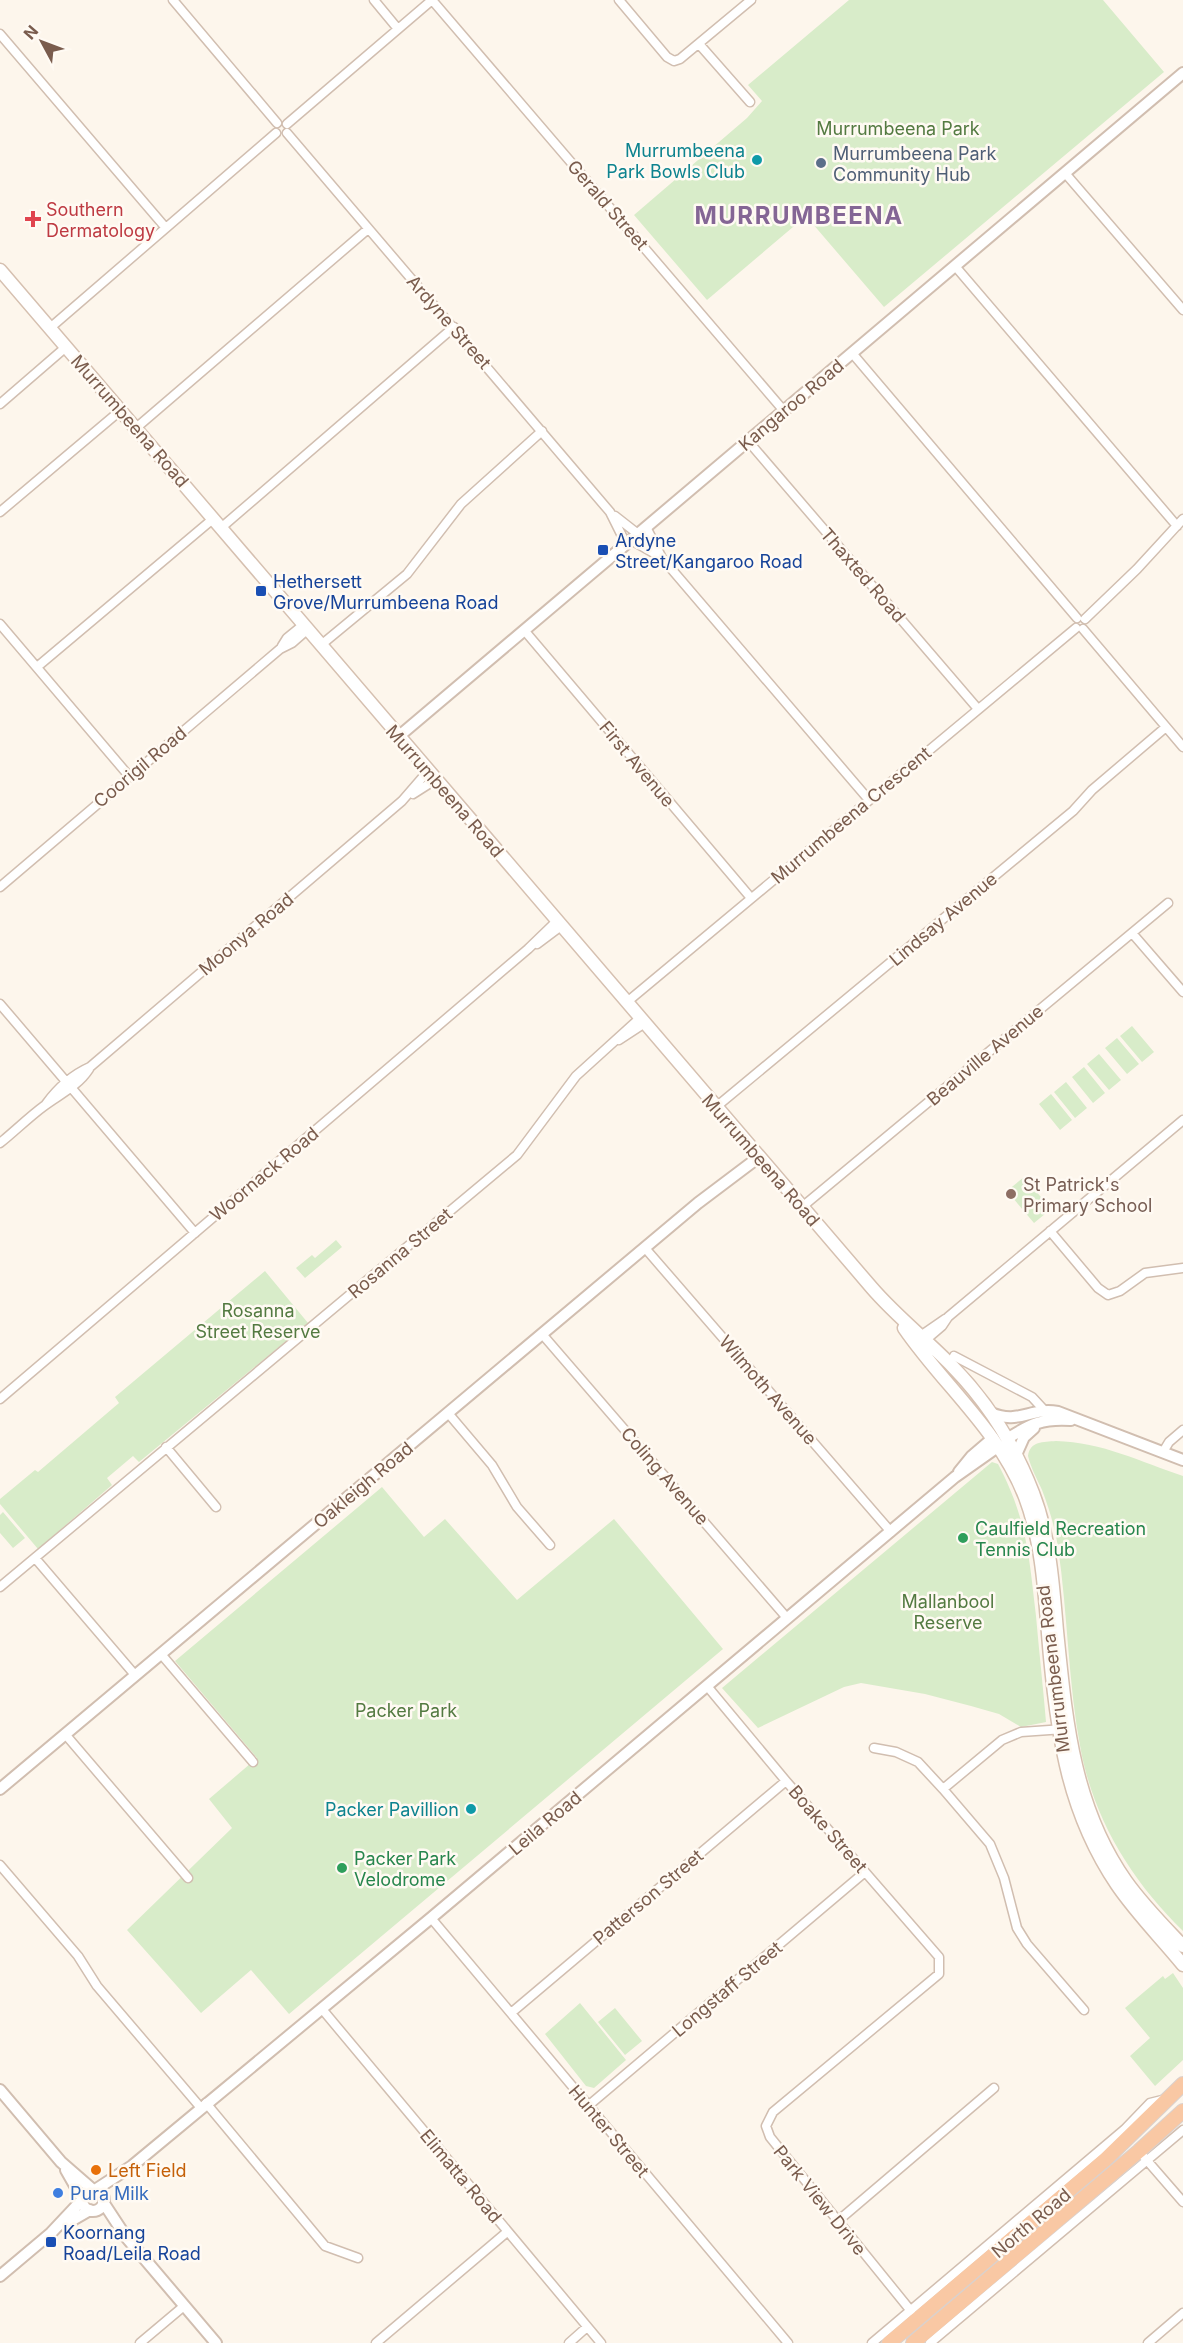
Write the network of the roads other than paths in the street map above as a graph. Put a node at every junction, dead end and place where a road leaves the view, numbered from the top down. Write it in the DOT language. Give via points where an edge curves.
graph roads {
  1 [pos="173,0"];
  2 [pos="374,0"];
  3 [pos="432,0"];
  4 [pos="619,0"];
  5 [pos="751,0"];
  6 [pos="398,28"];
  7 [pos="0,34"];
  8 [pos="699,44"];
  9 [pos="1183,73"];
  10 [pos="750,102"];
  11 [pos="284,127"];
  12 [pos="1065,173"];
  13 [pos="165,227"];
  14 [pos="368,229"];
  15 [pos="955,266"];
  16 [pos="0,270"];
  17 [pos="1183,310"];
  18 [pos="454,327"];
  19 [pos="50,328"];
  20 [pos="66,347"];
  21 [pos="852,353"];
  22 [pos="0,404"];
  23 [pos="121,410"];
  24 [pos="784,411"];
  25 [pos="136,428"];
  26 [pos="542,431"];
  27 [pos="748,441"];
  28 [pos="0,512"];
  29 [pos="610,512"];
  30 [pos="1180,522"];
  31 [pos="218,523"];
  32 [pos="635,536"];
  33 [pos="662,558"];
  34 [pos="1081,619"];
  35 [pos="0,624"];
  36 [pos="306,627"];
  37 [pos="1079,628"];
  38 [pos="524,630"];
  39 [pos="321,645"];
  40 [pos="37,667"];
  41 [pos="978,709"];
  42 [pos="1166,727"];
  43 [pos="398,737"];
  44 [pos="1183,747"];
  45 [pos="431,775"];
  46 [pos="129,776"];
  47 [pos="869,800"];
  48 [pos="0,887"];
  49 [pos="751,898"];
  50 [pos="1168,903"];
  51 [pos="559,924"];
  52 [pos="1132,933"];
  53 [pos="1183,992"];
  54 [pos="627,1002"];
  55 [pos="0,1004"];
  56 [pos="642,1020"];
  57 [pos="69,1085"];
  58 [pos="716,1107"];
  59 [pos="1183,1120"];
  60 [pos="0,1143"];
  61 [pos="757,1154"];
  62 [pos="802,1207"];
  63 [pos="1050,1232"];
  64 [pos="195,1233"];
  65 [pos="645,1248"];
  66 [pos="1183,1268"];
  67 [pos="542,1334"];
  68 [pos="919,1341"];
  69 [pos="954,1356"];
  70 [pos="0,1399"];
  71 [pos="448,1413"];
  72 [pos="992,1413"];
  73 [pos="1046,1416"];
  74 [pos="1183,1430"];
  75 [pos="1001,1440"];
  76 [pos="166,1447"];
  77 [pos="1163,1452"];
  78 [pos="1016,1455"];
  79 [pos="1183,1460"];
  80 [pos="216,1507"];
  81 [pos="891,1532"];
  82 [pos="550,1545"];
  83 [pos="35,1558"];
  84 [pos="0,1587"];
  85 [pos="788,1618"];
  86 [pos="161,1654"];
  87 [pos="135,1675"];
  88 [pos="707,1686"];
  89 [pos="1063,1729"];
  90 [pos="65,1734"];
  91 [pos="874,1748"];
  92 [pos="253,1762"];
  93 [pos="786,1781"];
  94 [pos="1,1786"];
  95 [pos="943,1788"];
  96 [pos="0,1864"];
  97 [pos="865,1872"];
  98 [pos="188,1878"];
  99 [pos="431,1918"];
  100 [pos="1183,1946"];
  101 [pos="1183,1965"];
  102 [pos="939,1974"];
  103 [pos="321,2009"];
  104 [pos="1084,2010"];
  105 [pos="511,2013"];
  106 [pos="1183,2084"];
  107 [pos="994,2088"];
  108 [pos="0,2090"];
  109 [pos="1169,2098"];
  110 [pos="204,2106"];
  111 [pos="588,2106"];
  112 [pos="1183,2111"];
  113 [pos="1142,2126"];
  114 [pos="1125,2129"];
  115 [pos="1183,2130"];
  116 [pos="1143,2156"];
  117 [pos="61,2162"];
  118 [pos="98,2194"];
  119 [pos="82,2199"];
  120 [pos="1183,2202"];
  121 [pos="92,2210"];
  122 [pos="839,2220"];
  123 [pos="507,2232"];
  124 [pos="51,2233"];
  125 [pos="126,2237"];
  126 [pos="358,2259"];
  127 [pos="0,2276"];
  128 [pos="184,2306"];
  129 [pos="911,2310"];
  130 [pos="1183,2313"];
  131 [pos="911,2325"];
  132 [pos="587,2327"];
  133 [pos="923,2342"];
  134 [pos="140,2343"];
  135 [pos="216,2343"];
  136 [pos="375,2343"];
  137 [pos="569,2343"];
  138 [pos="601,2343"];
  139 [pos="788,2343"];
  140 [pos="872,2343"];
  141 [pos="889,2343"];
  142 [pos="1148,2343"];
  1 -- 11 [label="street, Ardyne Street"];
  2 -- 6 [label="street"];
  3 -- 6 [label="street"];
  3 -- 24 [label="street, Gerald Street"];
  4 -- 8 [label="street" via="674,61"];
  5 -- 8 [label="street"];
  6 -- 11 [label="street"];
  7 -- 13 [label="street"];
  8 -- 10 [label="street"];
  9 -- 12 [label="street, Kangaroo Road"];
  11 -- 13 [label="street" via="283,135 276,133"];
  11 -- 14 [label="street, Ardyne Street"];
  12 -- 15 [label="street, Kangaroo Road"];
  12 -- 17 [label="street"];
  13 -- 19 [label="street"];
  14 -- 18 [label="street, Ardyne Street"];
  14 -- 25 [label="street"];
  15 -- 21 [label="street, Kangaroo Road"];
  15 -- 30 [label="street"];
  16 -- 19 [label="main road, Murrumbeena Road"];
  18 -- 26 [label="street, Ardyne Street"];
  18 -- 31 [label="street"];
  19 -- 20 [label="main road, Murrumbeena Road"];
  20 -- 22 [label="street"];
  20 -- 23 [label="main road, Murrumbeena Road"];
  21 -- 24 [label="street, Kangaroo Road"];
  21 -- 34 [label="street"];
  23 -- 25 [label="main road, Murrumbeena Road"];
  23 -- 28 [label="street"];
  24 -- 27 [label="street, Kangaroo Road"];
  25 -- 31 [label="main road, Murrumbeena Road"];
  26 -- 29 [label="street, Ardyne Street"];
  26 -- 39 [label="street" via="461,504 408,574"];
  27 -- 32 [label="street, Kangaroo Road"];
  27 -- 41 [label="street, Thaxted Road"];
  29 -- 32 [label="street, Ardyne Street"];
  29 -- 32 [label="street, Ardyne Street"];
  30 -- 34 [label="street" via="1109,598"];
  31 -- 36 [label="main road, Murrumbeena Road"];
  31 -- 40 [label="street"];
  32 -- 33 [label="street"];
  32 -- 33 [label="street"];
  32 -- 38 [label="street, Kangaroo Road"];
  33 -- 47 [label="street"];
  34 -- 37 [label="street" via="1086,626"];
  35 -- 40 [label="street"];
  36 -- 39 [label="main road, Murrumbeena Road"];
  36 -- 46 [label="street, Coorigil Road" via="287,638 280,649"];
  37 -- 41 [label="street, Murrumbeena Crescent"];
  37 -- 42 [label="street"];
  38 -- 43 [label="street, Kangaroo Road"];
  38 -- 49 [label="street, First Avenue"];
  39 -- 43 [label="main road, Murrumbeena Road"];
  40 -- 46 [label="street"];
  41 -- 47 [label="street, Murrumbeena Crescent"];
  42 -- 44 [label="street"];
  42 -- 58 [label="street, Lindsay Avenue" via="1064,818"];
  43 -- 45 [label="main road, Murrumbeena Road"];
  45 -- 51 [label="main road, Murrumbeena Road"];
  45 -- 57 [label="street, Moonya Road"];
  46 -- 48 [label="street, Coorigil Road"];
  47 -- 49 [label="street, Murrumbeena Crescent"];
  49 -- 54 [label="street, Murrumbeena Crescent"];
  50 -- 52 [label="street, Beauville Avenue"];
  51 -- 54 [label="main road, Murrumbeena Road"];
  51 -- 64 [label="street, Woornack Road"];
  52 -- 53 [label="street"];
  52 -- 62 [label="street, Beauville Avenue"];
  54 -- 56 [label="main road, Murrumbeena Road"];
  55 -- 57 [label="street"];
  56 -- 58 [label="main road, Murrumbeena Road"];
  56 -- 76 [label="street, Rosanna Street" via="576,1076 517,1155"];
  57 -- 60 [label="street, Moonya Road"];
  57 -- 64 [label="street"];
  58 -- 61 [label="main road, Murrumbeena Road"];
  59 -- 63 [label="street"];
  61 -- 62 [label="main road, Murrumbeena Road"];
  61 -- 65 [label="street, Oakleigh Road"];
  62 -- 68 [label="main road, Murrumbeena Road"];
  63 -- 66 [label="street" via="1108,1295 1145,1273"];
  63 -- 68 [label="street"];
  64 -- 70 [label="street, Woornack Road"];
  65 -- 67 [label="street, Oakleigh Road"];
  65 -- 81 [label="street, Wilmoth Avenue"];
  67 -- 71 [label="street, Oakleigh Road"];
  67 -- 85 [label="street, Coling Avenue"];
  68 -- 72 [label="main road, Murrumbeena Road" via="953,1368"];
  68 -- 75 [label="main road, Murrumbeena Road"];
  69 -- 73 [label="street" via="1032,1397"];
  71 -- 82 [label="street" via="492,1465 517,1507"];
  71 -- 86 [label="street, Oakleigh Road"];
  72 -- 73 [label="street" via="1009,1419"];
  72 -- 75 [label="main road, Murrumbeena Road"];
  73 -- 75 [label="street, Leila Road"];
  73 -- 77 [label="street" via="1086,1422"];
  73 -- 78 [label="street" via="1025,1435"];
  74 -- 77 [label="street"];
  75 -- 78 [label="main road, Murrumbeena Road"];
  75 -- 81 [label="street, Leila Road"];
  75 -- 89 [label="main road, Murrumbeena Road" via="1036,1532"];
  76 -- 80 [label="street"];
  76 -- 83 [label="street, Rosanna Street"];
  77 -- 79 [label="street"];
  78 -- 89 [label="main road, Murrumbeena Road" via="1039,1509 1048,1544"];
  81 -- 85 [label="street, Leila Road"];
  83 -- 84 [label="street, Rosanna Street"];
  83 -- 87 [label="street"];
  85 -- 88 [label="street, Leila Road"];
  86 -- 87 [label="street, Oakleigh Road"];
  86 -- 92 [label="street"];
  87 -- 90 [label="street, Oakleigh Road"];
  88 -- 93 [label="street, Boake Street"];
  88 -- 99 [label="street, Leila Road"];
  89 -- 95 [label="street" via="1021,1732 1002,1740"];
  89 -- 100 [label="main road, Murrumbeena Road" via="1081,1790 1115,1865"];
  89 -- 101 [label="main road, Murrumbeena Road" via="1065,1766 1094,1847 1131,1904"];
  90 -- 94 [label="street, Oakleigh Road"];
  90 -- 98 [label="street"];
  91 -- 95 [label="street" via="918,1762"];
  93 -- 97 [label="street, Boake Street"];
  93 -- 105 [label="street, Patterson Street"];
  95 -- 104 [label="street" via="990,1844 1017,1928 1027,1944"];
  96 -- 110 [label="street" via="78,1956 97,1986"];
  97 -- 102 [label="street, Boake Street" via="939,1957"];
  97 -- 111 [label="street, Longstaff Street"];
  99 -- 103 [label="street, Leila Road"];
  99 -- 105 [label="street, Hunter Street"];
  102 -- 122 [label="street, Park View Drive" via="773,2112 766,2126 770,2137"];
  103 -- 110 [label="street, Leila Road"];
  103 -- 123 [label="street, Elimatta Road"];
  105 -- 111 [label="street, Hunter Street"];
  106 -- 109 [label="highway, North Road"];
  107 -- 122 [label="street"];
  108 -- 117 [label="street"];
  109 -- 113 [label="highway, North Road"];
  109 -- 114 [label="street, North Road" via="1150,2103"];
  110 -- 118 [label="street, Leila Road"];
  110 -- 126 [label="street" via="325,2246"];
  111 -- 139 [label="street, Hunter Street"];
  112 -- 116 [label="highway, North Road"];
  113 -- 114 [label="street"];
  113 -- 131 [label="highway, North Road"];
  114 -- 129 [label="street, North Road"];
  115 -- 116 [label="street"];
  116 -- 120 [label="street"];
  116 -- 133 [label="highway, North Road"];
  117 -- 118 [label="street"];
  117 -- 119 [label="street"];
  118 -- 119 [label="street" via="87,2191"];
  118 -- 121 [label="street" via="99,2208"];
  118 -- 125 [label="street"];
  119 -- 121 [label="street" via="84,2206"];
  119 -- 124 [label="street"];
  121 -- 124 [label="street"];
  121 -- 125 [label="street"];
  122 -- 129 [label="street, Park View Drive"];
  123 -- 132 [label="street, Elimatta Road"];
  123 -- 136 [label="street"];
  124 -- 127 [label="street"];
  125 -- 128 [label="street"];
  128 -- 134 [label="street"];
  128 -- 135 [label="street"];
  129 -- 140 [label="street, North Road"];
  130 -- 142 [label="street"];
  131 -- 133 [label="highway"];
  131 -- 141 [label="highway, North Road"];
  132 -- 137 [label="street"];
  132 -- 138 [label="street, Elimatta Road"];
}
